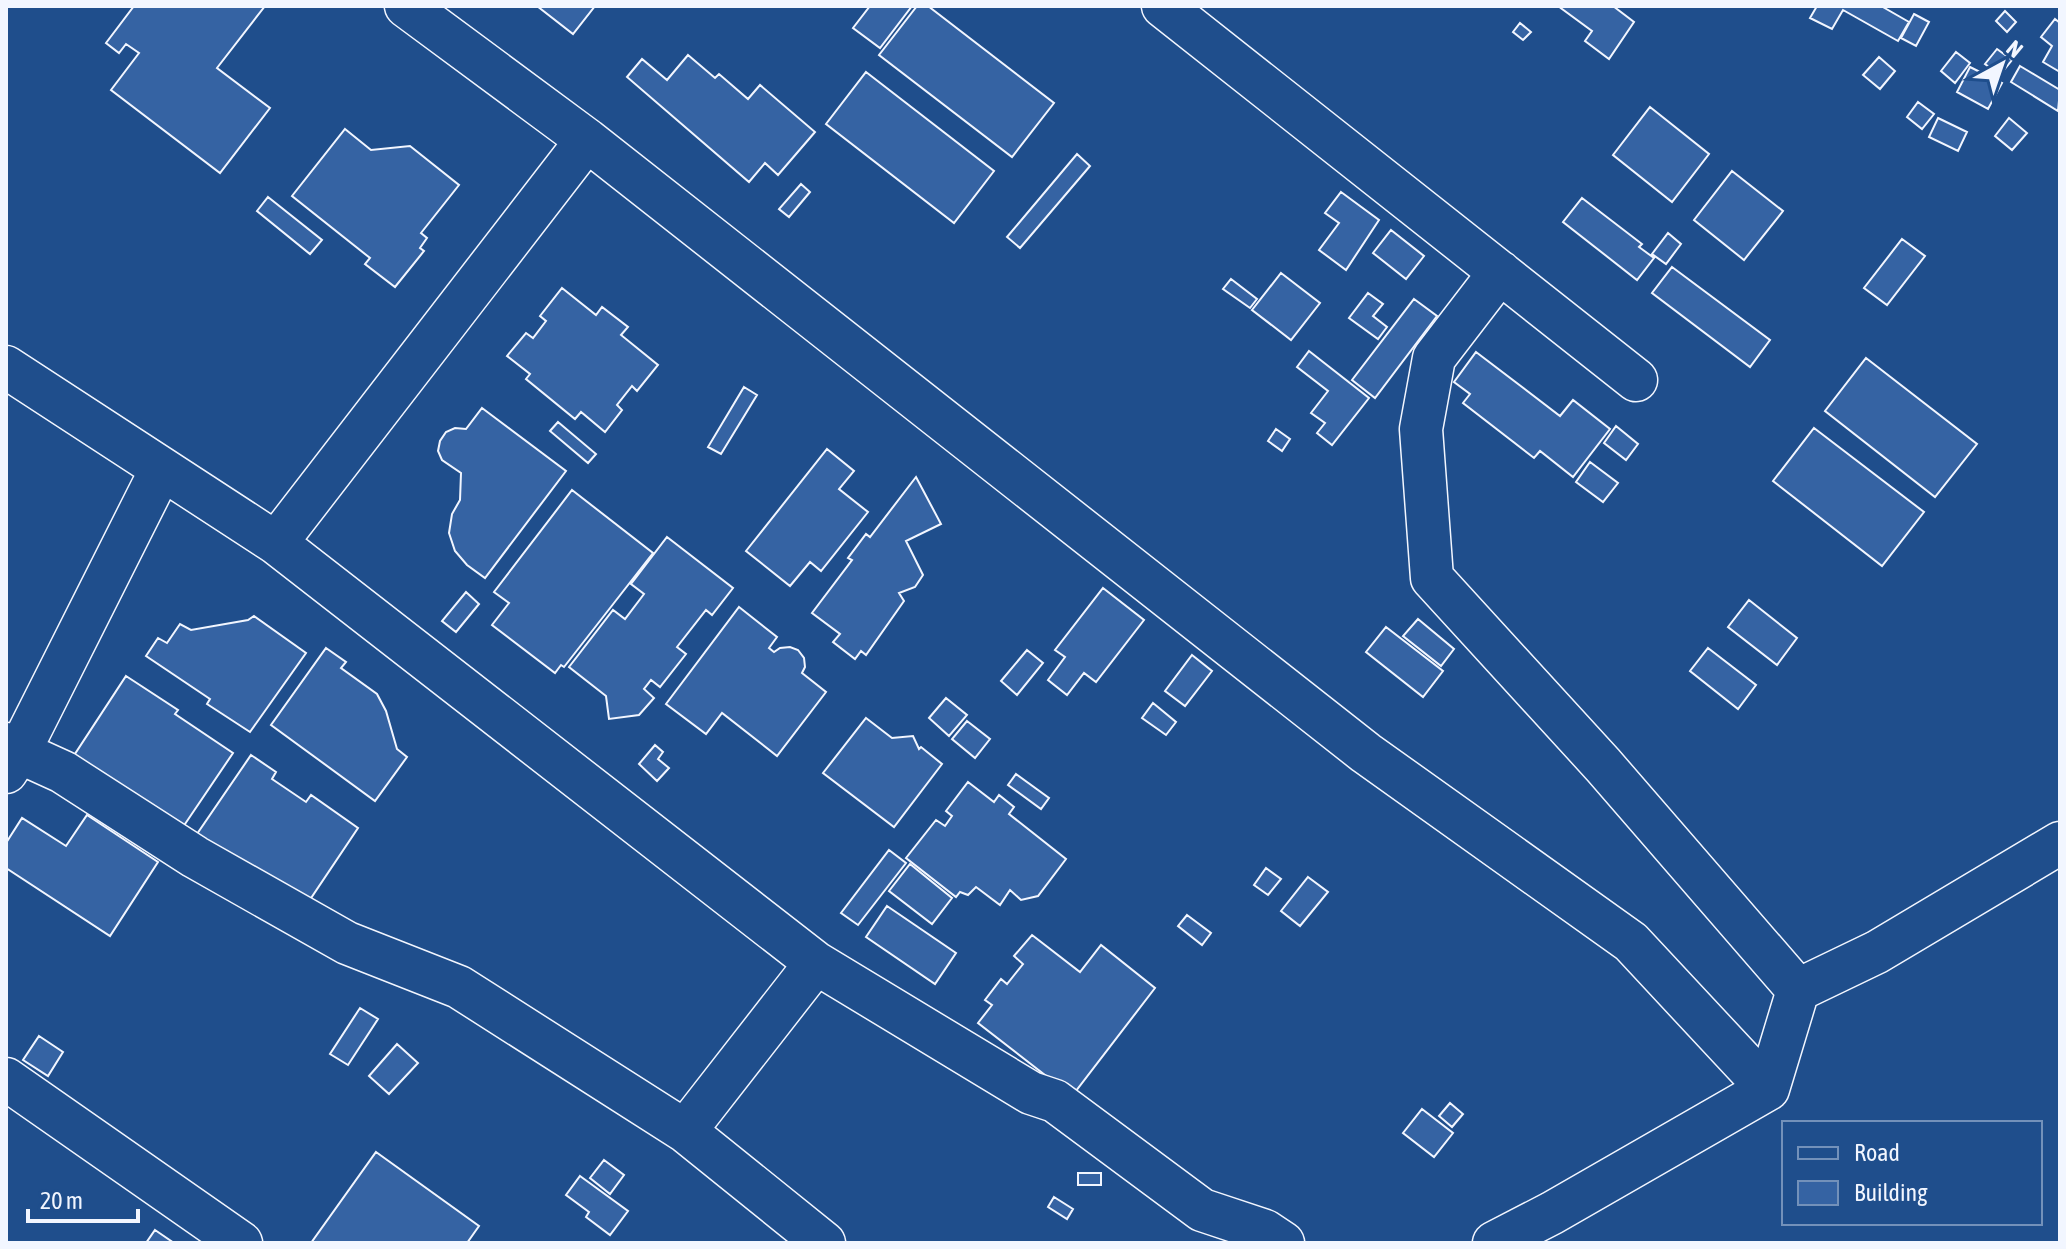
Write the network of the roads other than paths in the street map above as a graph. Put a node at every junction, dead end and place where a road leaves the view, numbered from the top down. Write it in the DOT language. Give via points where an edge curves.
graph roads {
  1 [pos="406,6"];
  2 [pos="1163,6"];
  3 [pos="587,140"];
  4 [pos="1500,272"];
  5 [pos="6,367"];
  6 [pos="1636,380"];
  7 [pos="161,470"];
  8 [pos="276,543"];
  9 [pos="10,756"];
  10 [pos="2060,843"];
  11 [pos="816,963"];
  12 [pos="1798,990"];
  13 [pos="6,1079"];
  14 [pos="1768,1089"];
  15 [pos="685,1131"];
  16 [pos="241,1243"];
  17 [pos="824,1243"];
  18 [pos="1283,1243"];
  19 [pos="1494,1243"];
  1 -- 3 [label="street"];
  2 -- 4 [label="street"];
  3 -- 8 [label="street"];
  3 -- 14 [label="street" via="1366,753 1631,942"];
  4 -- 6 [label="street"];
  4 -- 12 [label="street" via="1434,358 1421,429 1432,578"];
  5 -- 7 [label="street"];
  7 -- 8 [label="street"];
  7 -- 9 [label="street"];
  8 -- 11 [label="street"];
  9 -- 15 [label="street" via="63,772 195,857 347,943 459,987"];
  10 -- 12 [label="street" via="1877,952"];
  11 -- 15 [label="street"];
  11 -- 18 [label="street" via="1031,1093 1055,1101 1202,1210 1265,1231"];
  12 -- 14 [label="street"];
  13 -- 16 [label="street"];
  14 -- 19 [label="street"];
  15 -- 17 [label="street"];
}
